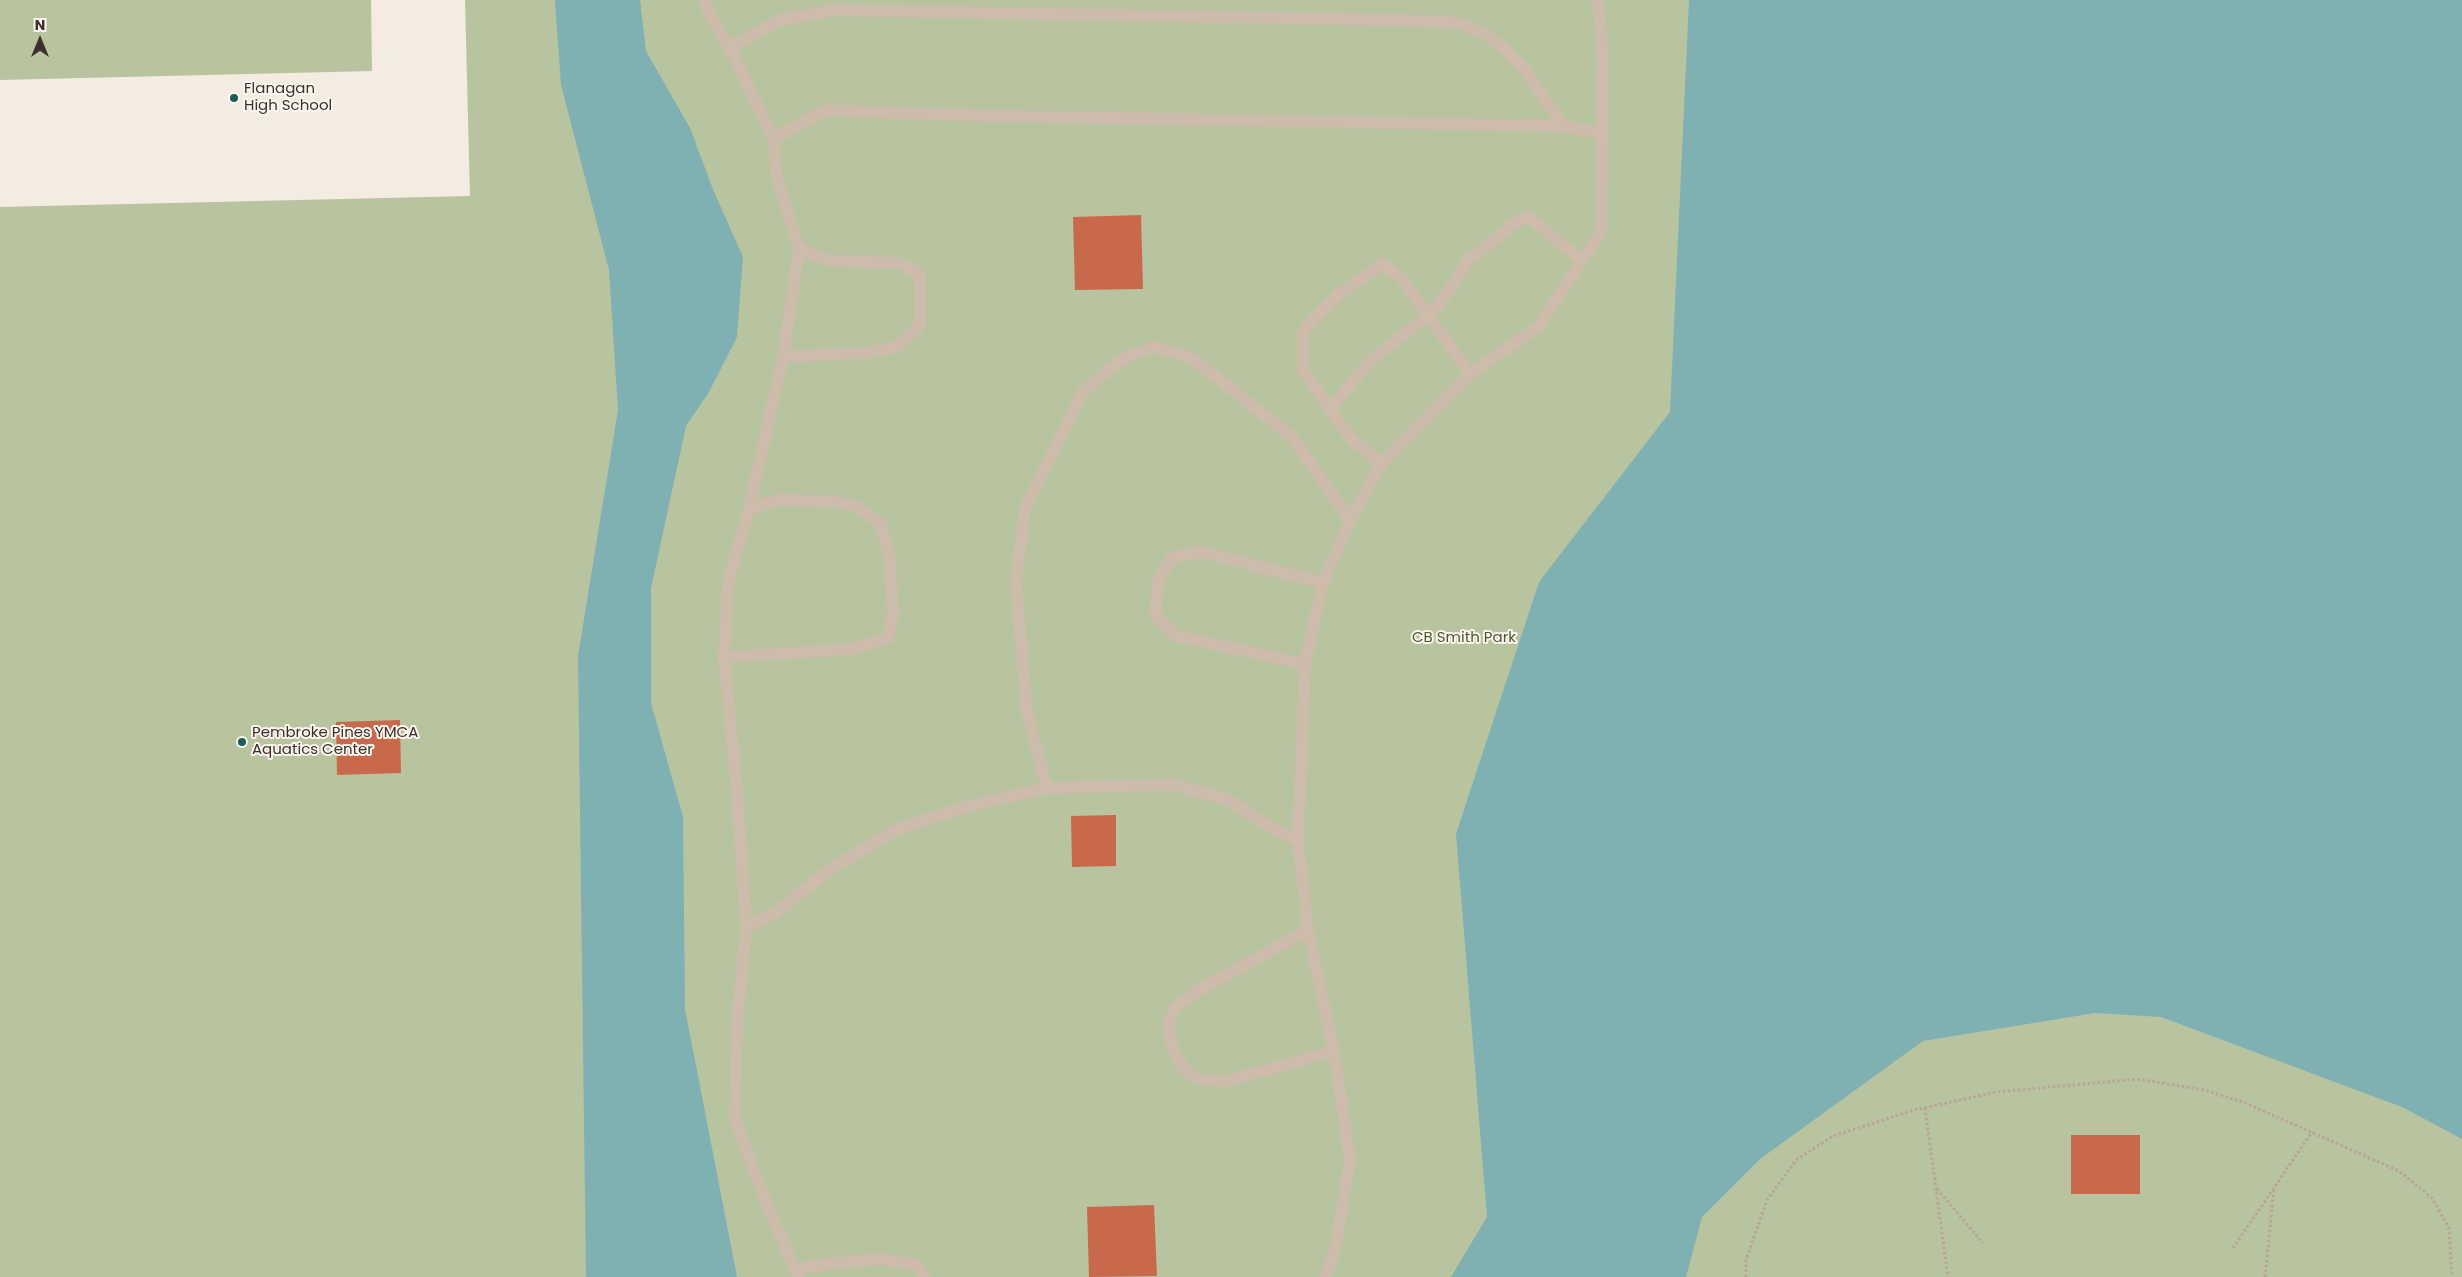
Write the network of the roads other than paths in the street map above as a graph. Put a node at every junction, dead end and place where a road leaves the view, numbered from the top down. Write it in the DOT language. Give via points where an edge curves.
graph roads {
  1 [pos="705,0"];
  2 [pos="1598,0"];
  3 [pos="729,48"];
  4 [pos="1564,126"];
  5 [pos="1602,133"];
  6 [pos="774,139"];
  7 [pos="799,249"];
  8 [pos="1582,261"];
  9 [pos="1428,316"];
  10 [pos="783,357"];
  11 [pos="1470,374"];
  12 [pos="1330,409"];
  13 [pos="1382,462"];
  14 [pos="749,509"];
  15 [pos="1350,520"];
  16 [pos="1323,583"];
  17 [pos="724,657"];
  18 [pos="1305,664"];
  19 [pos="1047,788"];
  20 [pos="1298,841"];
  21 [pos="746,927"];
  22 [pos="1308,930"];
  23 [pos="1334,1051"];
  24 [pos="797,1273"];
  25 [pos="924,1277"];
  26 [pos="1326,1277"];
  1 -- 3 [label="lane"];
  2 -- 5 [label="lane" via="1603,55"];
  3 -- 4 [label="lane" via="778,21 834,10 1441,21 1461,24 1488,35 1507,50"];
  3 -- 6 [label="lane"];
  4 -- 5 [label="lane"];
  4 -- 6 [label="lane" via="824,110"];
  5 -- 8 [label="lane" via="1601,232"];
  6 -- 7 [label="lane" via="776,174"];
  7 -- 10 [label="lane"];
  7 -- 10 [label="lane" via="827,260 900,263 920,275 920,326 896,347 866,353"];
  8 -- 9 [label="lane" via="1529,217 1518,221 1468,260 1447,294"];
  8 -- 11 [label="lane" via="1539,326"];
  9 -- 11 [label="lane"];
  9 -- 12 [label="lane" via="1371,360"];
  9 -- 12 [label="lane" via="1402,280 1383,264 1338,295 1303,332 1303,370"];
  10 -- 14 [label="lane"];
  11 -- 13 [label="lane"];
  12 -- 13 [label="lane" via="1352,440"];
  13 -- 15 [label="lane"];
  14 -- 17 [label="lane" via="728,582"];
  14 -- 17 [label="lane" via="778,500 832,501 856,506 881,524 890,559 893,614 888,638 852,649"];
  15 -- 16 [label="lane"];
  15 -- 19 [label="lane" via="1292,437 1192,358 1153,347 1119,362 1084,391 1024,508 1016,584 1027,711"];
  16 -- 18 [label="lane"];
  16 -- 18 [label="lane" via="1202,552 1173,557 1158,579 1156,614 1176,636"];
  17 -- 21 [label="lane"];
  18 -- 20 [label="lane"];
  19 -- 20 [label="lane" via="1174,785 1227,799"];
  19 -- 21 [label="lane" via="900,828 828,870 774,914"];
  20 -- 22 [label="lane"];
  21 -- 24 [label="lane" via="737,1024 735,1119 760,1189"];
  22 -- 23 [label="lane"];
  22 -- 23 [label="lane" via="1201,989 1174,1008 1168,1030 1174,1053 1187,1072 1201,1080 1227,1081"];
  23 -- 26 [label="lane" via="1350,1159 1336,1246"];
  24 -- 25 [label="lane" via="826,1264 882,1259 917,1265"];
}
